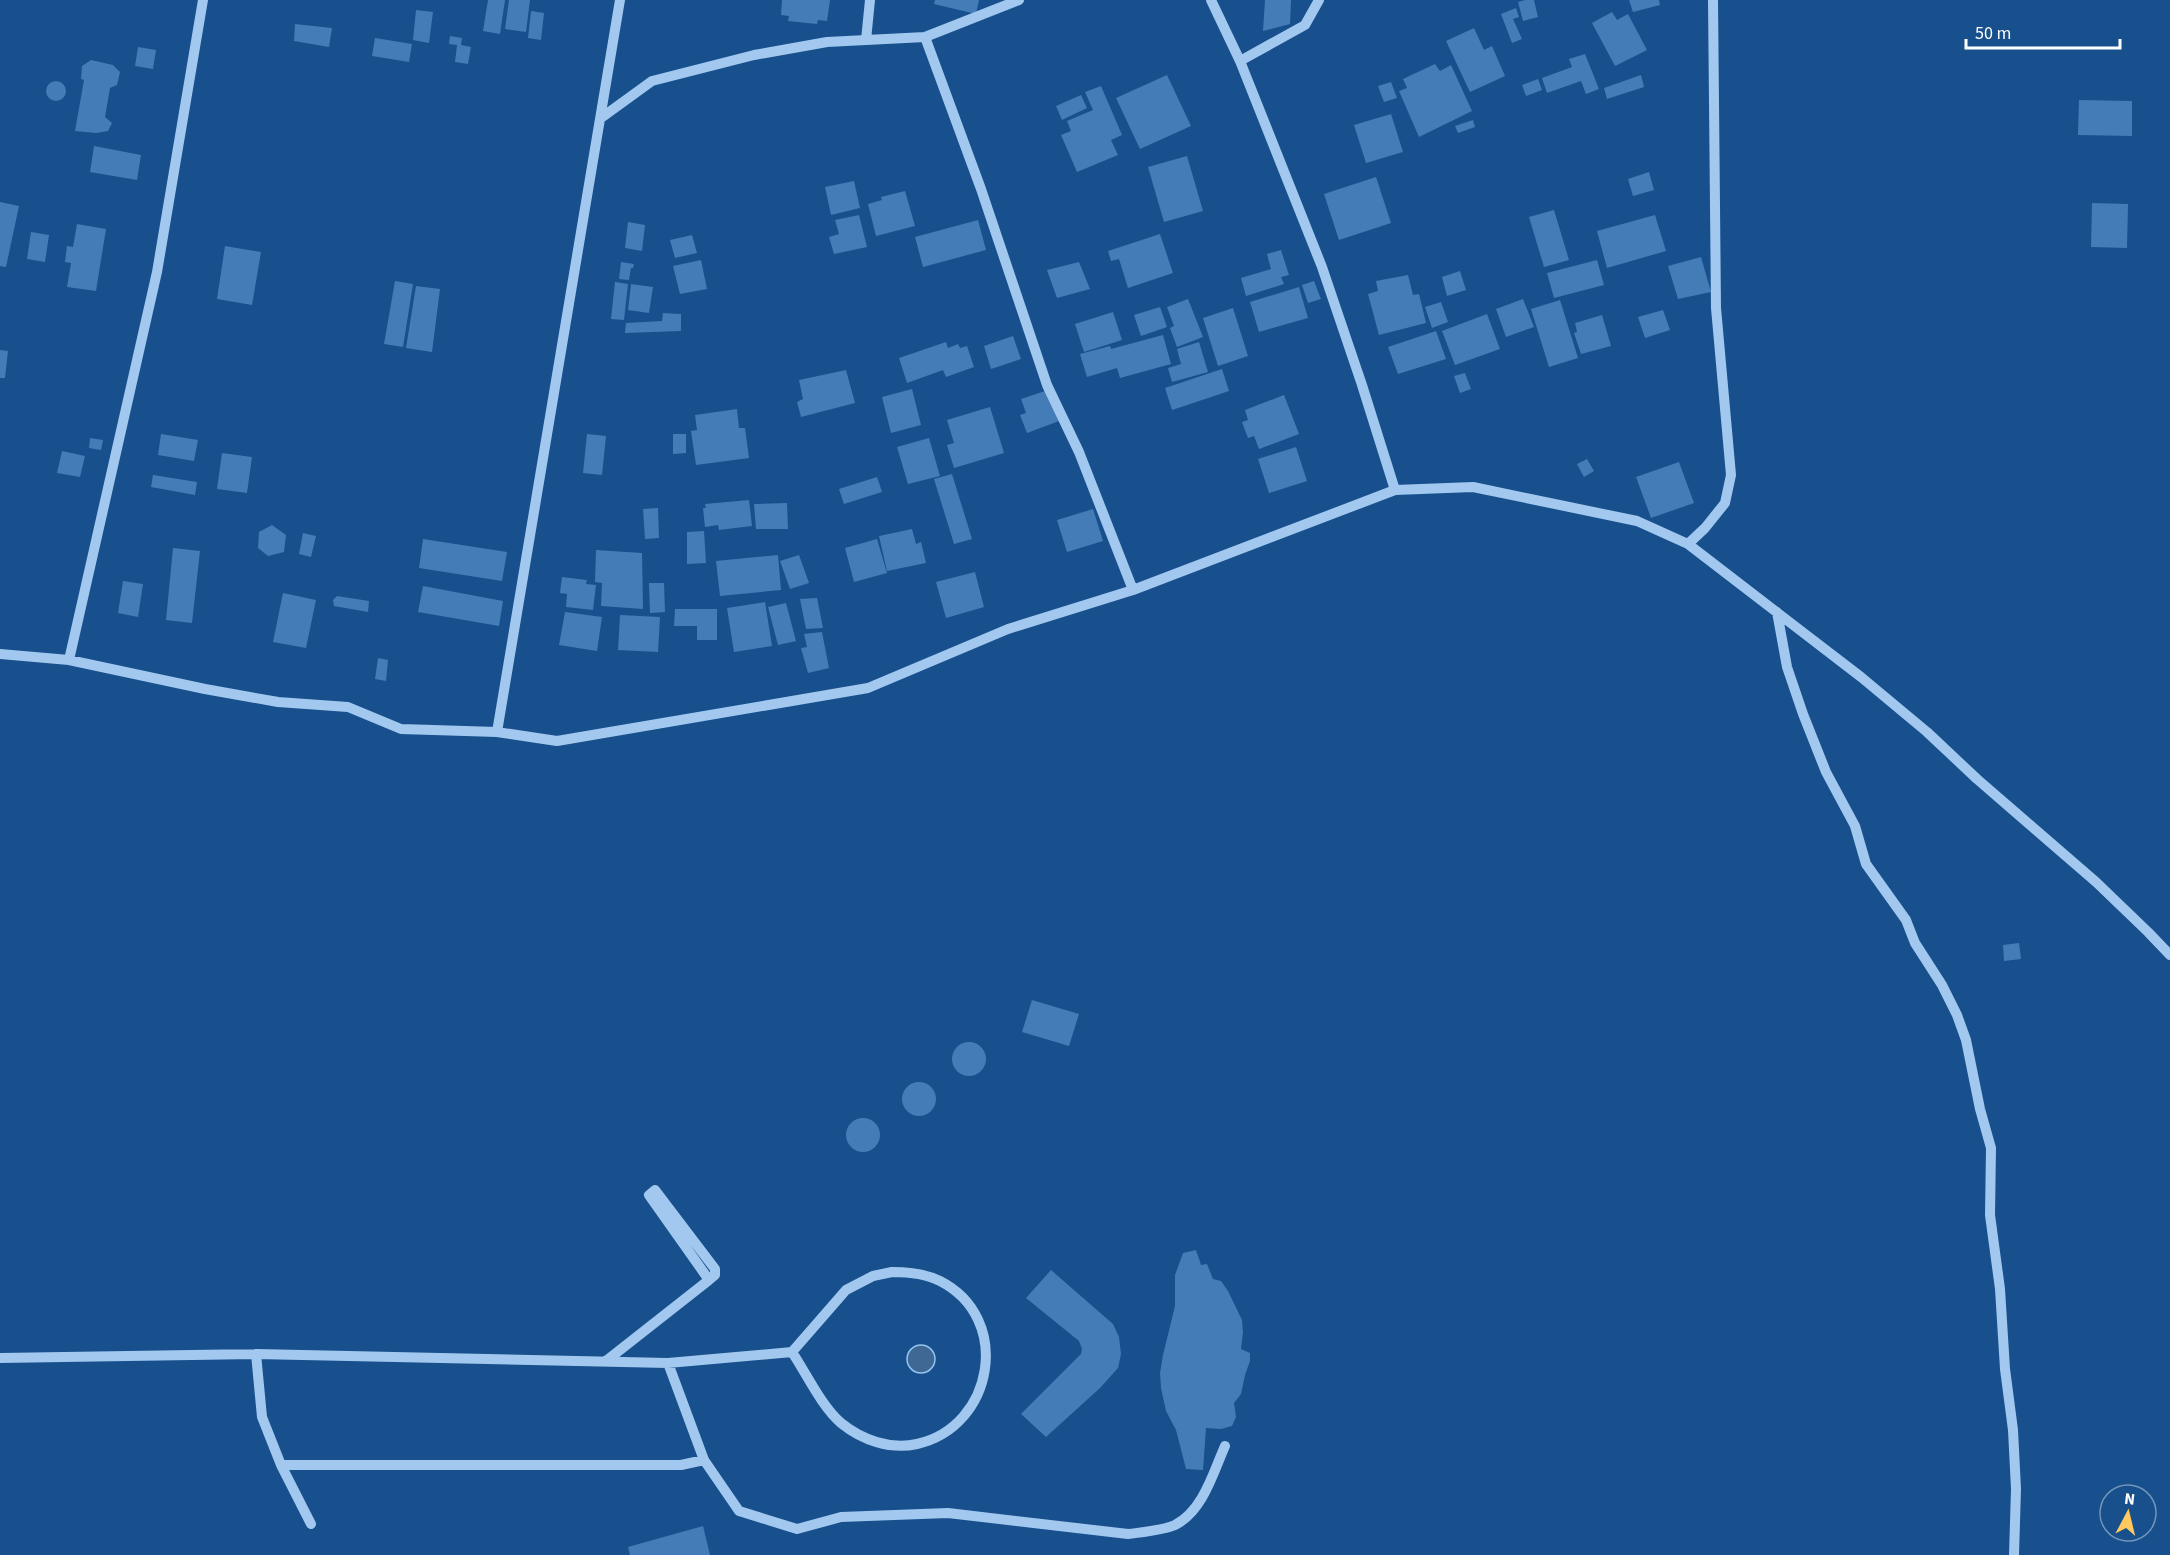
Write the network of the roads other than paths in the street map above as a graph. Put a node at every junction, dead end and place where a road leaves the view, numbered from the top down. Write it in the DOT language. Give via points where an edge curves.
graph roads {
  1 [pos="203,0"];
  2 [pos="620,0"];
  3 [pos="870,0"];
  4 [pos="1019,0"];
  5 [pos="1211,0"];
  6 [pos="1319,0"];
  7 [pos="1713,0"];
  8 [pos="924,37"];
  9 [pos="866,40"];
  10 [pos="1240,61"];
  11 [pos="601,118"];
  12 [pos="1395,490"];
  13 [pos="1688,544"];
  14 [pos="1133,590"];
  15 [pos="1777,612"];
  16 [pos="0,654"];
  17 [pos="69,660"];
  18 [pos="497,732"];
  19 [pos="2170,955"];
  20 [pos="709,1280"];
  21 [pos="792,1352"];
  22 [pos="256,1354"];
  23 [pos="0,1358"];
  24 [pos="606,1361"];
  25 [pos="668,1363"];
  26 [pos="1225,1446"];
  27 [pos="704,1460"];
  28 [pos="281,1465"];
  29 [pos="311,1524"];
  30 [pos="2014,1555"];
  1 -- 17 [label="street" via="157,272"];
  2 -- 11 [label="street"];
  3 -- 9 [label="street"];
  4 -- 8 [label="street"];
  5 -- 10 [label="street"];
  6 -- 10 [label="street" via="1305,25"];
  7 -- 13 [label="street" via="1716,308 1731,476 1725,503"];
  8 -- 9 [label="street"];
  8 -- 14 [label="street" via="981,189 1047,385"];
  9 -- 11 [label="street" via="827,42 754,55 652,81"];
  10 -- 12 [label="street" via="1322,267"];
  11 -- 18 [label="street"];
  12 -- 13 [label="street" via="1473,487 1637,521"];
  12 -- 14 [label="street"];
  13 -- 15 [label="street"];
  14 -- 18 [label="street" via="1008,629 868,688 557,741"];
  15 -- 19 [label="street" via="1927,732 2096,882"];
  15 -- 30 [label="street" via="1787,667 1803,714 1826,772 1855,826 1866,864 1906,920 1915,943 1942,985 1966,1040 1991,1148 1990,1215 2013,1430"];
  16 -- 17 [label="street"];
  17 -- 18 [label="street" via="278,702 348,707 401,729"];
  20 -- 20 [label="street" via="649,1195 656,1190 715,1269"];
  20 -- 24 [label="street"];
  21 -- 21 [label="street" via="846,1290 873,1276 909,1272 939,1281 966,1302 982,1332 986,1366 977,1398 957,1425 927,1442 891,1446 861,1437 840,1422"];
  21 -- 25 [label="street"];
  22 -- 23 [label="street"];
  22 -- 24 [label="street"];
  22 -- 28 [label="street" via="262,1417"];
  24 -- 25 [label="street"];
  25 -- 27 [label="street"];
  26 -- 27 [label="street" via="1198,1505 1187,1518 1174,1526 1128,1534 948,1513 841,1517 797,1529 739,1511"];
  27 -- 28 [label="street" via="681,1466"];
  28 -- 29 [label="street"];
}
